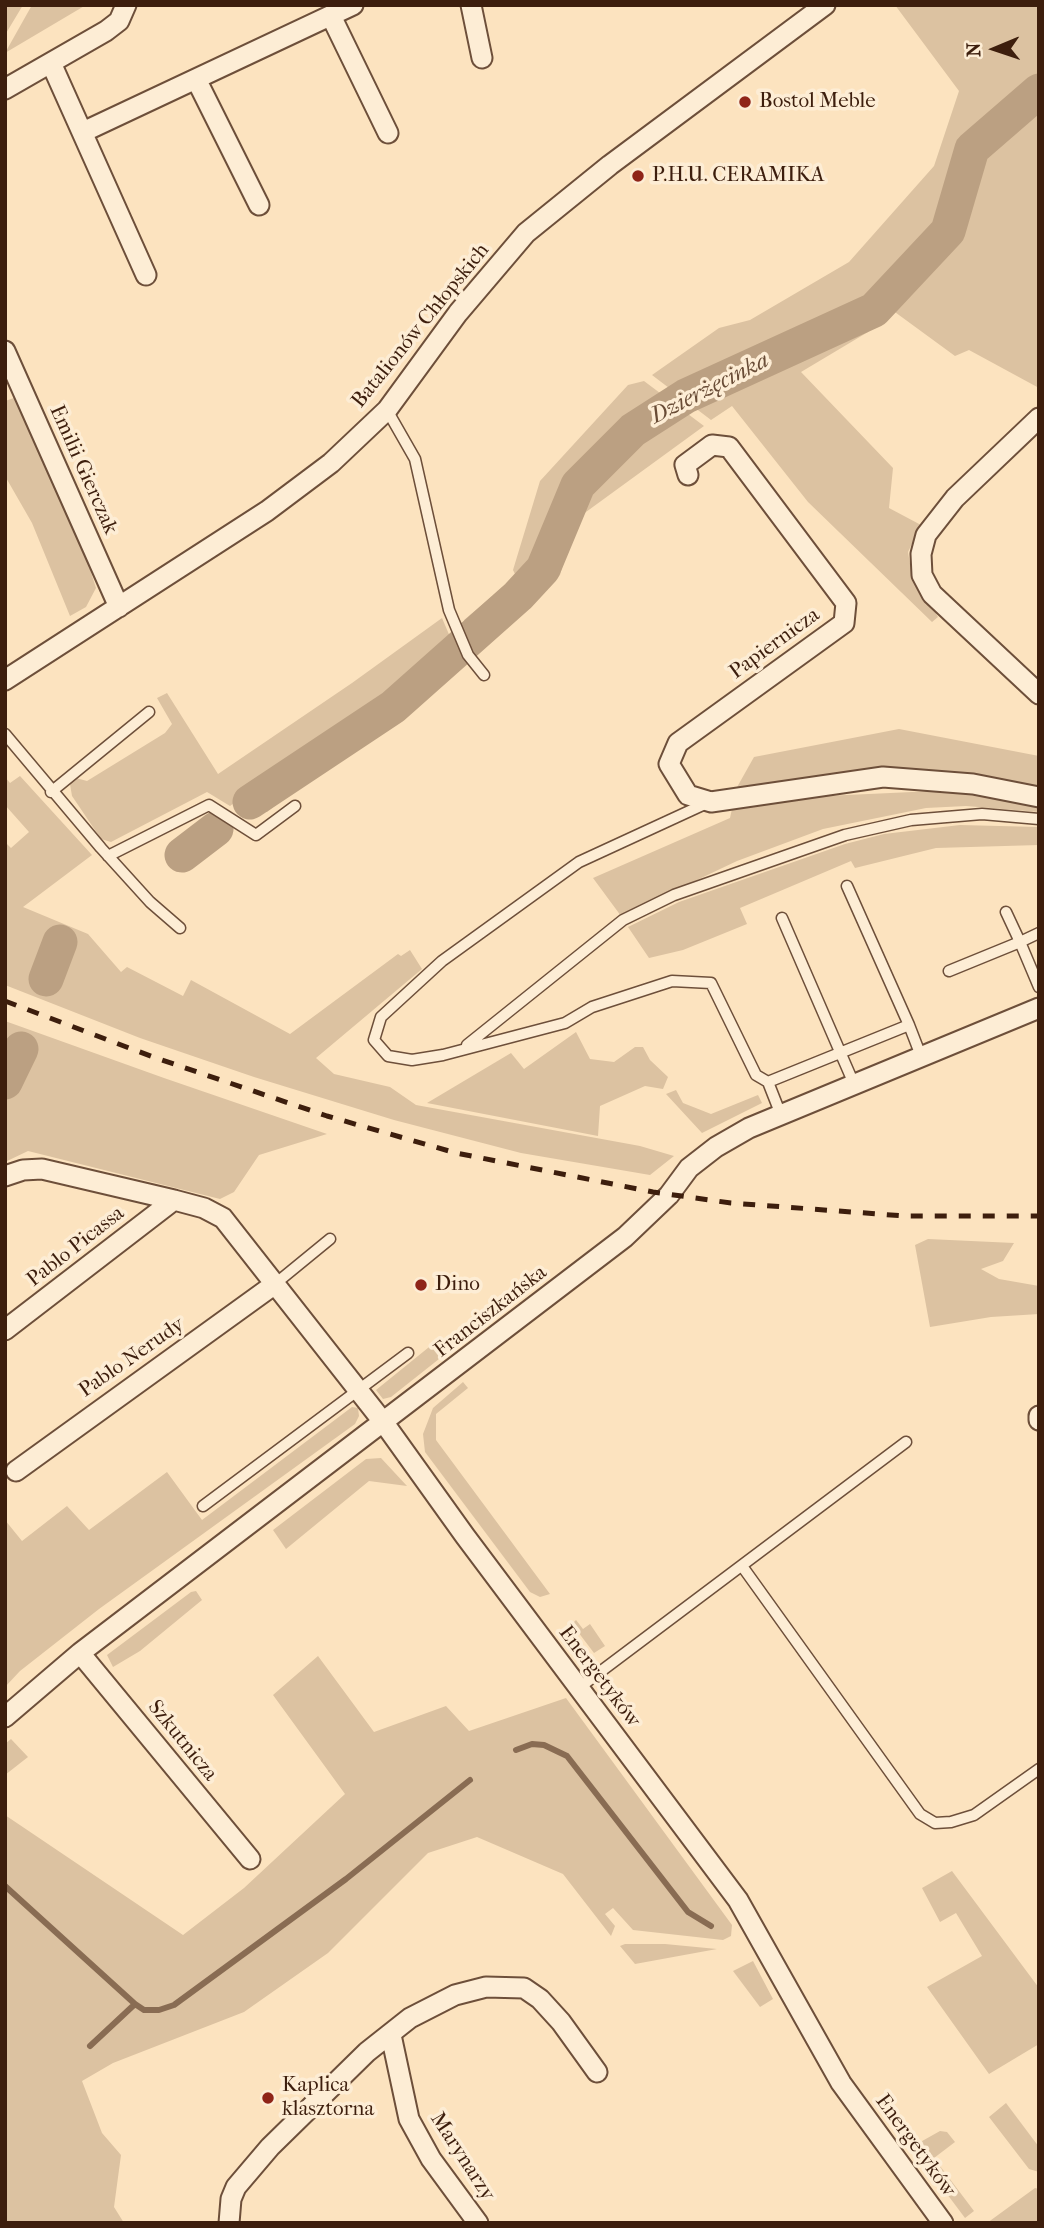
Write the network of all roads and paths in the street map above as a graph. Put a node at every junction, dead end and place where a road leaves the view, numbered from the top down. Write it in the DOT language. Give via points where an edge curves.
graph roads {
  1 [pos="126,5"];
  2 [pos="353,5"];
  3 [pos="471,5"];
  4 [pos="825,5"];
  5 [pos="331,16"];
  6 [pos="482,58"];
  7 [pos="51,63"];
  8 [pos="196,79"];
  9 [pos="5,89"];
  10 [pos="83,132"];
  11 [pos="388,132"];
  12 [pos="259,205"];
  13 [pos="146,275"];
  14 [pos="5,351"];
  15 [pos="387,410"];
  16 [pos="1039,418"];
  17 [pos="688,475"];
  18 [pos="119,607"];
  19 [pos="484,675"];
  20 [pos="5,680"];
  21 [pos="1039,694"];
  22 [pos="149,712"];
  23 [pos="5,734"];
  24 [pos="51,792"];
  25 [pos="1039,797"];
  26 [pos="711,802"];
  27 [pos="295,806"];
  28 [pos="1039,819"];
  29 [pos="108,856"];
  30 [pos="847,886"];
  31 [pos="1006,912"];
  32 [pos="782,918"];
  33 [pos="180,928"];
  34 [pos="1039,933"];
  35 [pos="1020,942"];
  36 [pos="949,971"];
  37 [pos="1039,987"];
  38 [pos="1039,1008"];
  39 [pos="909,1025"];
  40 [pos="464,1048"];
  41 [pos="840,1053"];
  42 [pos="921,1056"];
  43 [pos="768,1082"];
  44 [pos="853,1084"];
  45 [pos="781,1115"];
  46 [pos="5,1176"];
  47 [pos="174,1200"];
  48 [pos="330,1239"];
  49 [pos="275,1284"];
  50 [pos="5,1329"];
  51 [pos="408,1353"];
  52 [pos="358,1390"];
  53 [pos="384,1423"];
  54 [pos="906,1442"];
  55 [pos="16,1471"];
  56 [pos="203,1506"];
  57 [pos="742,1566"];
  58 [pos="80,1653"];
  59 [pos="580,1687"];
  60 [pos="5,1717"];
  61 [pos="1039,1769"];
  62 [pos="250,1859"];
  63 [pos="391,2035"];
  64 [pos="597,2071"];
  65 [pos="229,2223"];
  66 [pos="478,2223"];
  67 [pos="943,2223"];
  1 -- 7 [label="street" via="119,21"];
  2 -- 5 [label="street"];
  3 -- 6 [label="street"];
  4 -- 15 [label="street, Batalionów Chłopskich" via="526,233 458,313"];
  5 -- 8 [label="street"];
  5 -- 11 [label="street"];
  7 -- 9 [label="street"];
  7 -- 10 [label="street"];
  8 -- 10 [label="street"];
  8 -- 12 [label="street"];
  10 -- 13 [label="street"];
  14 -- 18 [label="street, Emilii Gierczak"];
  15 -- 18 [label="street, Batalionów Chłopskich" via="303,486"];
  15 -- 19 [label="lane" via="415,459 437,568 457,631"];
  16 -- 21 [label="street" via="955,498 926,535 921,554 922,575 932,594"];
  17 -- 26 [label="street, Papiernicza" via="685,465 712,444 729,447 846,603 844,623 678,743 669,764 688,795"];
  18 -- 20 [label="street, Batalionów Chłopskich"];
  22 -- 24 [label="lane"];
  23 -- 24 [label="lane"];
  24 -- 29 [label="lane"];
  25 -- 26 [label="street" via="973,784 883,777"];
  26 -- 40 [label="lane" via="579,862 442,961 375,1029 374,1040 388,1056 412,1060"];
  27 -- 29 [label="lane" via="256,835 209,805"];
  28 -- 40 [label="lane" via="982,814 911,820 845,835 674,895 623,920"];
  29 -- 33 [label="lane"];
  30 -- 39 [label="lane"];
  31 -- 35 [label="lane"];
  32 -- 41 [label="lane"];
  34 -- 35 [label="lane"];
  35 -- 36 [label="lane"];
  35 -- 37 [label="lane"];
  38 -- 42 [label="street, Franciszkańska"];
  39 -- 41 [label="lane"];
  39 -- 42 [label="lane"];
  40 -- 43 [label="lane" via="565,1023 592,1007 672,981 711,983 756,1075"];
  41 -- 43 [label="lane"];
  41 -- 44 [label="lane"];
  42 -- 44 [label="street, Franciszkańska"];
  43 -- 45 [label="lane"];
  44 -- 45 [label="street, Franciszkańska"];
  45 -- 53 [label="street, Franciszkańska" via="716,1147 625,1237"];
  46 -- 47 [label="street, Energetyków" via="43,1170"];
  47 -- 49 [label="street, Energetyków" via="223,1218"];
  47 -- 50 [label="street, Pablo Picassa"];
  48 -- 49 [label="lane"];
  49 -- 52 [label="street, Energetyków"];
  49 -- 55 [label="street, Pablo Nerudy"];
  51 -- 52 [label="lane"];
  52 -- 53 [label="street, Energetyków"];
  52 -- 56 [label="lane"];
  53 -- 58 [label="street, Franciszkańska"];
  53 -- 59 [label="street, Energetyków"];
  54 -- 57 [label="lane"];
  57 -- 59 [label="lane"];
  57 -- 61 [label="lane" via="920,1814 935,1823 974,1815"];
  58 -- 60 [label="street, Franciszkańska"];
  58 -- 62 [label="street, Szkutnicza"];
  59 -- 67 [label="street, Energetyków" via="738,1900 841,2083"];
  63 -- 64 [label="street" via="410,2018 455,1995 486,1987 524,1988 561,2022"];
  63 -- 65 [label="street" via="338,2080 246,2172 231,2199"];
  63 -- 66 [label="street, Marynarzy" via="409,2119 431,2159"];
}
